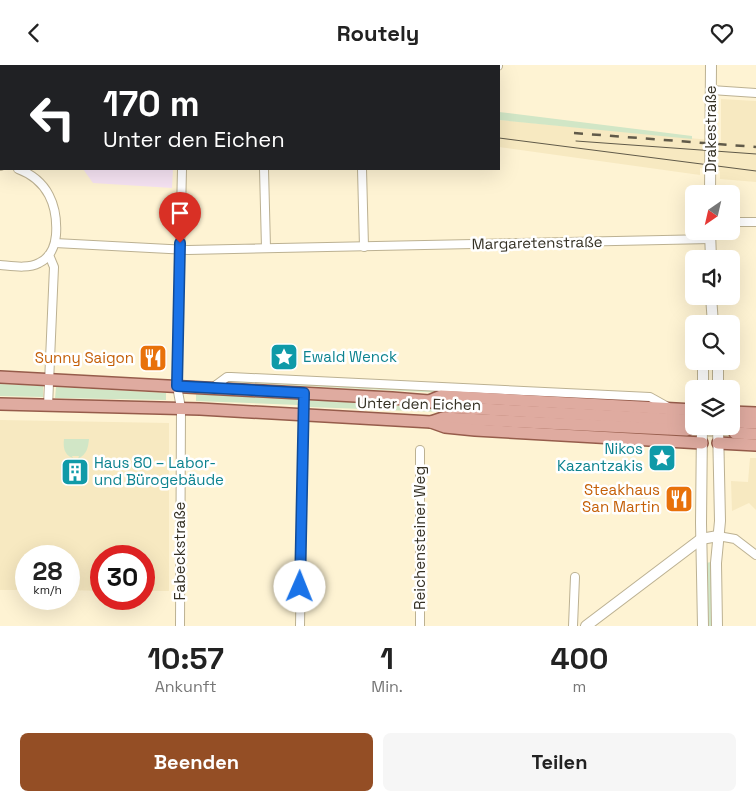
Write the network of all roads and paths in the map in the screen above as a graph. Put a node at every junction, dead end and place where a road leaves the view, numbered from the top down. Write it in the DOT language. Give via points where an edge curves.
graph roads {
  1 [pos="711,65"];
  2 [pos="711,90"];
  3 [pos="756,93"];
  4 [pos="20,170"];
  5 [pos="182,170"];
  6 [pos="264,170"];
  7 [pos="362,170"];
  8 [pos="710,185"];
  9 [pos="740,222"];
  10 [pos="756,222"];
  11 [pos="685,236"];
  12 [pos="56,243"];
  13 [pos="364,247"];
  14 [pos="266,248"];
  15 [pos="180,250"];
  16 [pos="49,255"];
  17 [pos="0,265"];
  18 [pos="0,377"];
  19 [pos="49,380"];
  20 [pos="177,386"];
  21 [pos="212,388"];
  22 [pos="304,393"];
  23 [pos="429,401"];
  24 [pos="0,404"];
  25 [pos="48,406"];
  26 [pos="181,409"];
  27 [pos="672,409"];
  28 [pos="756,413"];
  29 [pos="303,414"];
  30 [pos="685,417"];
  31 [pos="685,420"];
  32 [pos="685,420"];
  33 [pos="740,420"];
  34 [pos="431,422"];
  35 [pos="740,422"];
  36 [pos="756,423"];
  37 [pos="740,425"];
  38 [pos="756,434"];
  39 [pos="702,435"];
  40 [pos="718,435"];
  41 [pos="702,443"];
  42 [pos="718,443"];
  43 [pos="756,445"];
  44 [pos="420,450"];
  45 [pos="718,536"];
  46 [pos="701,539"];
  47 [pos="756,555"];
  48 [pos="575,577"];
  49 [pos="180,626"];
  50 [pos="300,626"];
  51 [pos="420,626"];
  52 [pos="573,626"];
  53 [pos="586,626"];
  54 [pos="703,626"];
  55 [pos="717,626"];
  1 -- 2 [label="main road, Drakestraße"];
  2 -- 3 [label="street"];
  2 -- 8 [label="main road, Drakestraße"];
  4 -- 12 [label="street" via="38,182 52,200 57,217"];
  5 -- 15 [label="street, Fabeckstraße"];
  6 -- 14 [label="street"];
  7 -- 13 [label="street"];
  9 -- 10 [label="street"];
  11 -- 13 [label="street, Margaretenstraße"];
  12 -- 15 [label="street, Margaretenstraße"];
  12 -- 16 [label="street"];
  13 -- 14 [label="street, Margaretenstraße"];
  14 -- 15 [label="street, Margaretenstraße"];
  15 -- 20 [label="street, Fabeckstraße"];
  16 -- 17 [label="street" via="36,265"];
  16 -- 19 [label="street" via="54,267"];
  18 -- 19 [label="main road, Unter den Eichen"];
  19 -- 20 [label="main road, Unter den Eichen"];
  19 -- 25 [label="street"];
  20 -- 21 [label="main road, Unter den Eichen"];
  20 -- 26 [label="street, Fabeckstraße"];
  21 -- 22 [label="main road, Unter den Eichen"];
  21 -- 27 [label="street, Unter den Eichen" via="227,377 251,378 650,397"];
  22 -- 23 [label="main road, Unter den Eichen"];
  22 -- 29 [label="street"];
  23 -- 27 [label="main road" via="441,397"];
  23 -- 31 [label="main road, Unter den Eichen" via="444,407"];
  24 -- 25 [label="main road, Unter den Eichen"];
  25 -- 26 [label="main road, Unter den Eichen"];
  26 -- 29 [label="main road, Unter den Eichen"];
  26 -- 49 [label="street, Fabeckstraße"];
  27 -- 30 [label="main road"];
  28 -- 33 [label="main road"];
  29 -- 34 [label="main road, Unter den Eichen"];
  29 -- 50 [label="street"];
  32 -- 34 [label="main road, Unter den Eichen" via="443,418"];
  34 -- 41 [label="main road" via="475,430"];
  35 -- 36 [label="main road"];
  37 -- 38 [label="main road"];
  39 -- 41 [label="main road"];
  40 -- 42 [label="main road"];
  41 -- 42 [label="main road"];
  41 -- 46 [label="main road"];
  42 -- 43 [label="main road"];
  42 -- 45 [label="main road"];
  44 -- 51 [label="street, Reichensteiner Weg"];
  45 -- 46 [label="main road"];
  45 -- 47 [label="street" via="734,539"];
  45 -- 55 [label="main road"];
  46 -- 53 [label="main road"];
  46 -- 54 [label="main road"];
  48 -- 52 [label="street"];
}
